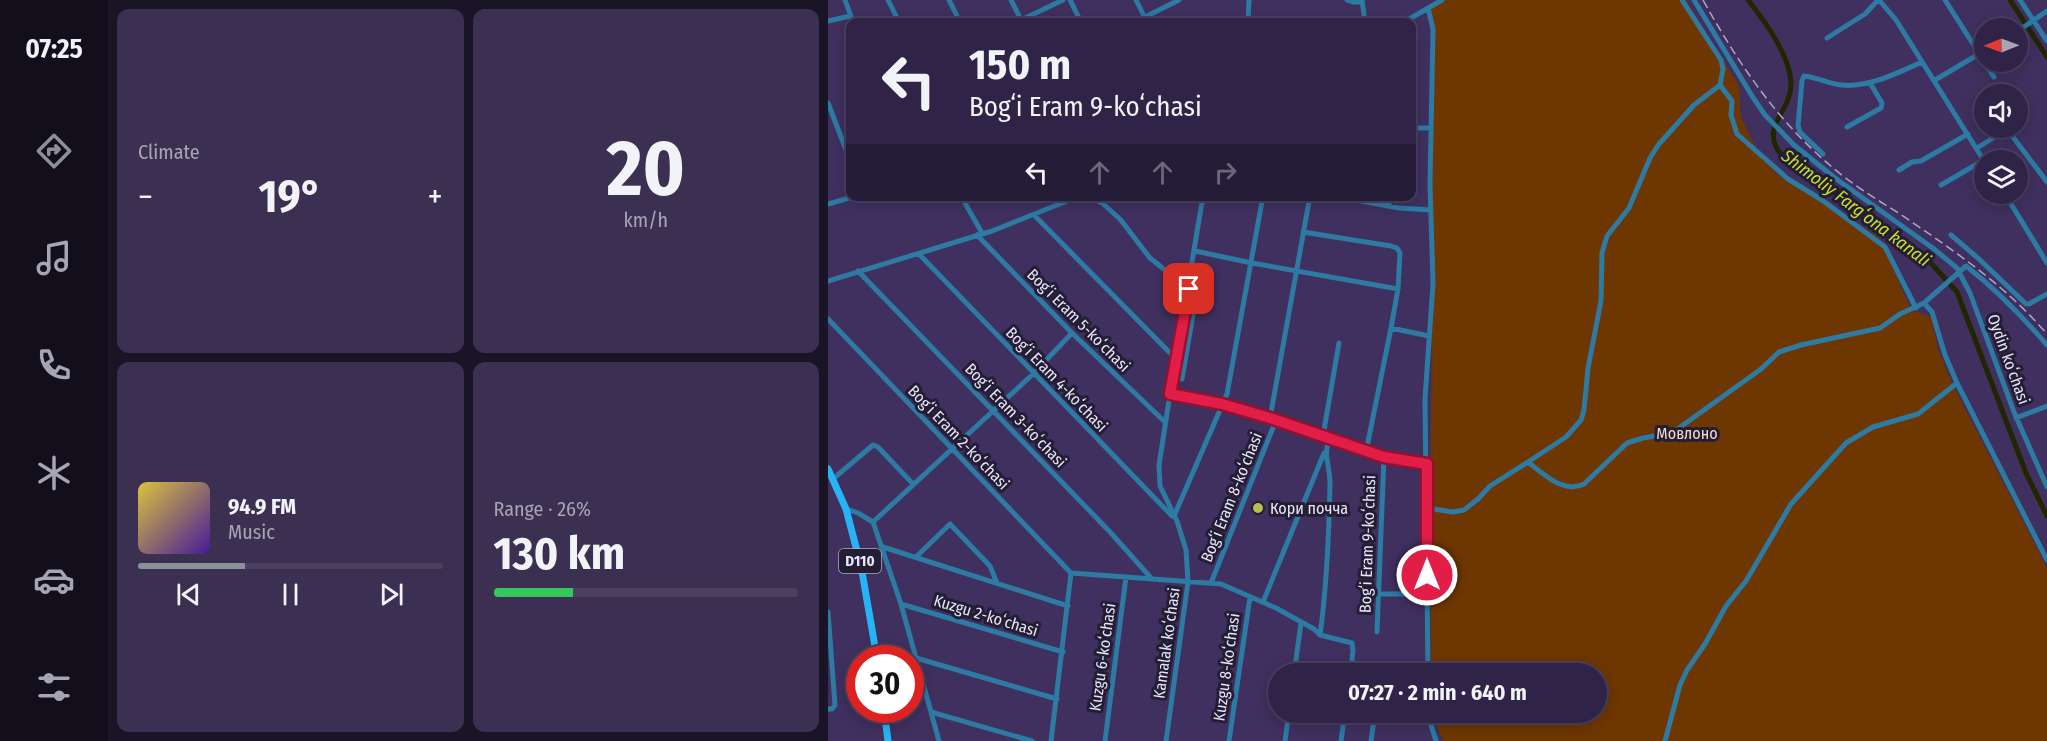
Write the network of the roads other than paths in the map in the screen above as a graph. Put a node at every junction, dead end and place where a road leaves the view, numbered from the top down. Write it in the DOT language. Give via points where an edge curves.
graph roads {
  1 [pos="845,0"];
  2 [pos="888,0"];
  3 [pos="949,0"];
  4 [pos="1011,0"];
  5 [pos="1063,0"];
  6 [pos="1070,0"];
  7 [pos="1136,0"];
  8 [pos="1179,0"];
  9 [pos="1249,0"];
  10 [pos="1347,0"];
  11 [pos="1442,0"];
  12 [pos="1683,0"];
  13 [pos="1694,0"];
  14 [pos="1879,0"];
  15 [pos="1945,0"];
  16 [pos="2020,0"];
  17 [pos="1362,1"];
  18 [pos="1428,8"];
  19 [pos="2047,11"];
  20 [pos="850,16"];
  21 [pos="897,18"];
  22 [pos="958,18"];
  23 [pos="1018,18"];
  24 [pos="1028,18"];
  25 [pos="1079,18"];
  26 [pos="1145,18"];
  27 [pos="1149,18"];
  28 [pos="1248,18"];
  29 [pos="1364,18"];
  30 [pos="1411,18"];
  31 [pos="2033,20"];
  32 [pos="828,21"];
  33 [pos="2028,24"];
  34 [pos="1827,38"];
  35 [pos="1974,41"];
  36 [pos="2047,41"];
  37 [pos="1974,57"];
  38 [pos="1922,62"];
  39 [pos="1992,72"];
  40 [pos="1994,77"];
  41 [pos="1935,80"];
  42 [pos="1870,83"];
  43 [pos="1720,85"];
  44 [pos="828,103"];
  45 [pos="1847,127"];
  46 [pos="1416,128"];
  47 [pos="1431,129"];
  48 [pos="1968,134"];
  49 [pos="1977,148"];
  50 [pos="846,150"];
  51 [pos="1823,154"];
  52 [pos="1974,167"];
  53 [pos="1899,170"];
  54 [pos="2047,182"];
  55 [pos="1941,185"];
  56 [pos="846,199"];
  57 [pos="964,201"];
  58 [pos="1068,201"];
  59 [pos="1098,201"];
  60 [pos="1202,201"];
  61 [pos="1262,201"];
  62 [pos="1309,201"];
  63 [pos="1362,201"];
  64 [pos="1389,201"];
  65 [pos="828,204"];
  66 [pos="2011,204"];
  67 [pos="1389,206"];
  68 [pos="1431,210"];
  69 [pos="1034,216"];
  70 [pos="1304,232"];
  71 [pos="979,234"];
  72 [pos="1951,235"];
  73 [pos="1195,251"];
  74 [pos="919,254"];
  75 [pos="1252,263"];
  76 [pos="2047,263"];
  77 [pos="858,271"];
  78 [pos="1297,271"];
  79 [pos="1958,274"];
  80 [pos="828,281"];
  81 [pos="1189,289"];
  82 [pos="1398,289"];
  83 [pos="2047,294"];
  84 [pos="1188,298"];
  85 [pos="1924,303"];
  86 [pos="1916,308"];
  87 [pos="828,319"];
  88 [pos="1391,328"];
  89 [pos="1072,333"];
  90 [pos="1429,336"];
  91 [pos="1339,343"];
  92 [pos="2047,345"];
  93 [pos="1176,358"];
  94 [pos="1033,374"];
  95 [pos="1182,379"];
  96 [pos="1957,383"];
  97 [pos="1170,394"];
  98 [pos="1222,404"];
  99 [pos="2047,406"];
  100 [pos="993,410"];
  101 [pos="2016,418"];
  102 [pos="1273,419"];
  103 [pos="1165,422"];
  104 [pos="1323,436"];
  105 [pos="1329,439"];
  106 [pos="951,448"];
  107 [pos="1325,450"];
  108 [pos="1366,452"];
  109 [pos="1384,457"];
  110 [pos="1528,462"];
  111 [pos="1427,464"];
  112 [pos="828,469"];
  113 [pos="833,479"];
  114 [pos="913,484"];
  115 [pos="2047,487"];
  116 [pos="1427,508"];
  117 [pos="846,509"];
  118 [pos="1175,519"];
  119 [pos="873,522"];
  120 [pos="883,547"];
  121 [pos="916,557"];
  122 [pos="2047,560"];
  123 [pos="1071,573"];
  124 [pos="1126,577"];
  125 [pos="1152,579"];
  126 [pos="1188,582"];
  127 [pos="997,583"];
  128 [pos="1211,583"];
  129 [pos="1379,594"];
  130 [pos="1427,594"];
  131 [pos="1250,597"];
  132 [pos="1263,602"];
  133 [pos="901,604"];
  134 [pos="1068,606"];
  135 [pos="828,612"];
  136 [pos="828,619"];
  137 [pos="1301,623"];
  138 [pos="1377,632"];
  139 [pos="1320,635"];
  140 [pos="875,645"];
  141 [pos="912,645"];
  142 [pos="1063,652"];
  143 [pos="924,660"];
  144 [pos="1296,663"];
  145 [pos="1351,663"];
  146 [pos="1428,663"];
  147 [pos="830,664"];
  148 [pos="924,687"];
  149 [pos="1057,699"];
  150 [pos="831,708"];
  151 [pos="931,712"];
  152 [pos="886,723"];
  153 [pos="1287,723"];
  154 [pos="1343,723"];
  155 [pos="1374,723"];
  156 [pos="1430,723"];
  157 [pos="888,741"];
  158 [pos="939,741"];
  159 [pos="1032,741"];
  160 [pos="1052,741"];
  161 [pos="1105,741"];
  162 [pos="1166,741"];
  163 [pos="1229,741"];
  164 [pos="1285,741"];
  165 [pos="1341,741"];
  166 [pos="1371,741"];
  167 [pos="1436,741"];
  168 [pos="1665,741"];
  1 -- 20 [label="street"];
  2 -- 21 [label="street"];
  3 -- 22 [label="street"];
  4 -- 23 [label="street"];
  5 -- 24 [label="street"];
  6 -- 25 [label="street"];
  7 -- 26 [label="street"];
  8 -- 27 [label="street"];
  9 -- 28 [label="street"];
  10 -- 17 [label="street"];
  11 -- 18 [label="street"];
  12 -- 43 [label="street" via="1721,60"];
  13 -- 79 [label="street" via="1765,115 1809,158 1934,249"];
  14 -- 34 [label="street" via="1865,14"];
  14 -- 38 [label="street"];
  15 -- 35 [label="street"];
  16 -- 31 [label="street"];
  17 -- 29 [label="street"];
  18 -- 30 [label="street"];
  18 -- 47 [label="street" via="1433,29"];
  19 -- 31 [label="street"];
  20 -- 32 [label="street"];
  31 -- 33 [label="street"];
  31 -- 36 [label="street"];
  37 -- 41 [label="street"];
  38 -- 41 [label="street"];
  38 -- 42 [label="street"];
  39 -- 40 [label="street"];
  41 -- 48 [label="street"];
  42 -- 45 [label="street" via="1882,106"];
  42 -- 51 [label="street" via="1839,85 1803,78 1798,126"];
  43 -- 86 [label="street" via="1732,101 1731,115 1737,134 1788,179 1888,250"];
  43 -- 110 [label="street" via="1694,105 1659,144 1629,208 1607,236 1602,253 1601,301 1581,420 1566,437"];
  44 -- 50 [label="street"];
  46 -- 47 [label="street"];
  47 -- 68 [label="street"];
  48 -- 49 [label="street"];
  48 -- 53 [label="street"];
  49 -- 54 [label="street" via="2001,133 2010,133"];
  52 -- 55 [label="street"];
  56 -- 65 [label="street"];
  57 -- 71 [label="street, Bogʻi Eram 5-koʻchasi"];
  58 -- 69 [label="street"];
  59 -- 81 [label="street" via="1120,219 1150,258"];
  60 -- 73 [label="street, Kamalak koʻchasi"];
  61 -- 75 [label="street"];
  62 -- 70 [label="street, Bogʻi Eram 8-koʻchasi"];
  63 -- 67 [label="street"];
  64 -- 67 [label="street"];
  66 -- 76 [label="street"];
  67 -- 68 [label="street"];
  68 -- 90 [label="street" via="1433,284"];
  69 -- 71 [label="street"];
  69 -- 93 [label="street"];
  70 -- 78 [label="street, Bogʻi Eram 8-koʻchasi"];
  70 -- 82 [label="street" via="1397,248 1401,256"];
  71 -- 74 [label="street"];
  71 -- 89 [label="street, Bogʻi Eram 5-koʻchasi"];
  72 -- 83 [label="street" via="2026,304"];
  73 -- 75 [label="street"];
  73 -- 81 [label="street, Kamalak koʻchasi"];
  74 -- 77 [label="street"];
  74 -- 94 [label="street, Bogʻi Eram 4-koʻchasi"];
  75 -- 78 [label="street"];
  75 -- 98 [label="street"];
  77 -- 80 [label="street"];
  77 -- 100 [label="street, Bogʻi Eram 3-koʻchasi"];
  78 -- 82 [label="street"];
  78 -- 102 [label="street, Bogʻi Eram 8-koʻchasi"];
  79 -- 85 [label="street"];
  79 -- 92 [label="street" via="1966,266 1989,284"];
  79 -- 101 [label="street, Oydin koʻchasi" via="1970,293"];
  81 -- 84 [label="street, Kamalak koʻchasi"];
  82 -- 88 [label="street"];
  84 -- 93 [label="street, Kamalak koʻchasi"];
  84 -- 95 [label="street" via="1194,309"];
  85 -- 86 [label="street"];
  85 -- 96 [label="street" via="1932,312"];
  86 -- 110 [label="street" via="1880,328 1779,352 1672,433 1627,443 1578,487 1552,480"];
  87 -- 106 [label="street, Bogʻi Eram 2-koʻchasi"];
  88 -- 90 [label="street"];
  88 -- 108 [label="street"];
  89 -- 94 [label="street"];
  89 -- 103 [label="street, Bogʻi Eram 5-koʻchasi"];
  90 -- 111 [label="street" via="1425,399"];
  91 -- 104 [label="street"];
  93 -- 97 [label="street, Kamalak koʻchasi"];
  94 -- 100 [label="street"];
  94 -- 118 [label="street, Bogʻi Eram 4-koʻchasi"];
  96 -- 122 [label="street"];
  96 -- 168 [label="street" via="1918,414 1873,427 1846,443 1791,504 1687,670"];
  97 -- 98 [label="street, Bogʻi Eram 9-koʻchasi"];
  97 -- 103 [label="street, Kamalak koʻchasi"];
  98 -- 102 [label="street, Bogʻi Eram 9-koʻchasi"];
  98 -- 118 [label="street"];
  99 -- 101 [label="street"];
  100 -- 106 [label="street"];
  100 -- 125 [label="street, Bogʻi Eram 3-koʻchasi"];
  101 -- 115 [label="street, Oydin koʻchasi"];
  102 -- 104 [label="street, Bogʻi Eram 9-koʻchasi"];
  102 -- 128 [label="street, Bogʻi Eram 8-koʻchasi"];
  103 -- 118 [label="street, Kamalak koʻchasi" via="1159,477"];
  104 -- 105 [label="street, Bogʻi Eram 9-koʻchasi"];
  105 -- 107 [label="street"];
  105 -- 108 [label="street, Bogʻi Eram 9-koʻchasi"];
  106 -- 114 [label="street"];
  106 -- 123 [label="street, Bogʻi Eram 2-koʻchasi"];
  107 -- 132 [label="street"];
  107 -- 139 [label="street" via="1330,480"];
  108 -- 109 [label="street, Bogʻi Eram 9-koʻchasi"];
  109 -- 111 [label="street, Bogʻi Eram 9-koʻchasi"];
  109 -- 129 [label="street, Bogʻi Eram 9-koʻchasi"];
  110 -- 116 [label="street" via="1490,486 1464,510"];
  111 -- 116 [label="street"];
  112 -- 113 [label="main road, D110"];
  113 -- 114 [label="street" via="873,445"];
  113 -- 117 [label="main road, D110"];
  114 -- 119 [label="street"];
  116 -- 130 [label="street"];
  117 -- 119 [label="street"];
  117 -- 140 [label="main road, D110"];
  118 -- 126 [label="street, Kamalak koʻchasi" via="1186,550"];
  119 -- 120 [label="street"];
  120 -- 121 [label="street"];
  120 -- 133 [label="street"];
  121 -- 127 [label="street"];
  121 -- 127 [label="street" via="950,524 990,566"];
  123 -- 124 [label="street"];
  123 -- 134 [label="street"];
  124 -- 125 [label="street"];
  124 -- 161 [label="street, Kuzgu 6-koʻchasi"];
  125 -- 126 [label="street"];
  126 -- 128 [label="street"];
  126 -- 162 [label="street, Kamalak koʻchasi"];
  127 -- 134 [label="street"];
  128 -- 131 [label="street"];
  129 -- 130 [label="street"];
  129 -- 138 [label="street, Bogʻi Eram 9-koʻchasi"];
  130 -- 146 [label="street"];
  131 -- 132 [label="street"];
  131 -- 163 [label="street, Kuzgu 8-koʻchasi"];
  132 -- 137 [label="street"];
  133 -- 141 [label="street"];
  133 -- 142 [label="street, Kuzgu 2-koʻchasi"];
  134 -- 142 [label="street"];
  135 -- 136 [label="street"];
  136 -- 147 [label="street"];
  137 -- 139 [label="street"];
  137 -- 144 [label="street"];
  139 -- 145 [label="street" via="1352,643"];
  142 -- 149 [label="street"];
  143 -- 149 [label="street"];
  147 -- 150 [label="street"];
  148 -- 151 [label="street"];
  149 -- 160 [label="street"];
  151 -- 158 [label="street"];
  151 -- 159 [label="street"];
  152 -- 157 [label="main road"];
  153 -- 164 [label="street"];
  154 -- 165 [label="street"];
  155 -- 166 [label="street"];
  156 -- 167 [label="street"];
}
